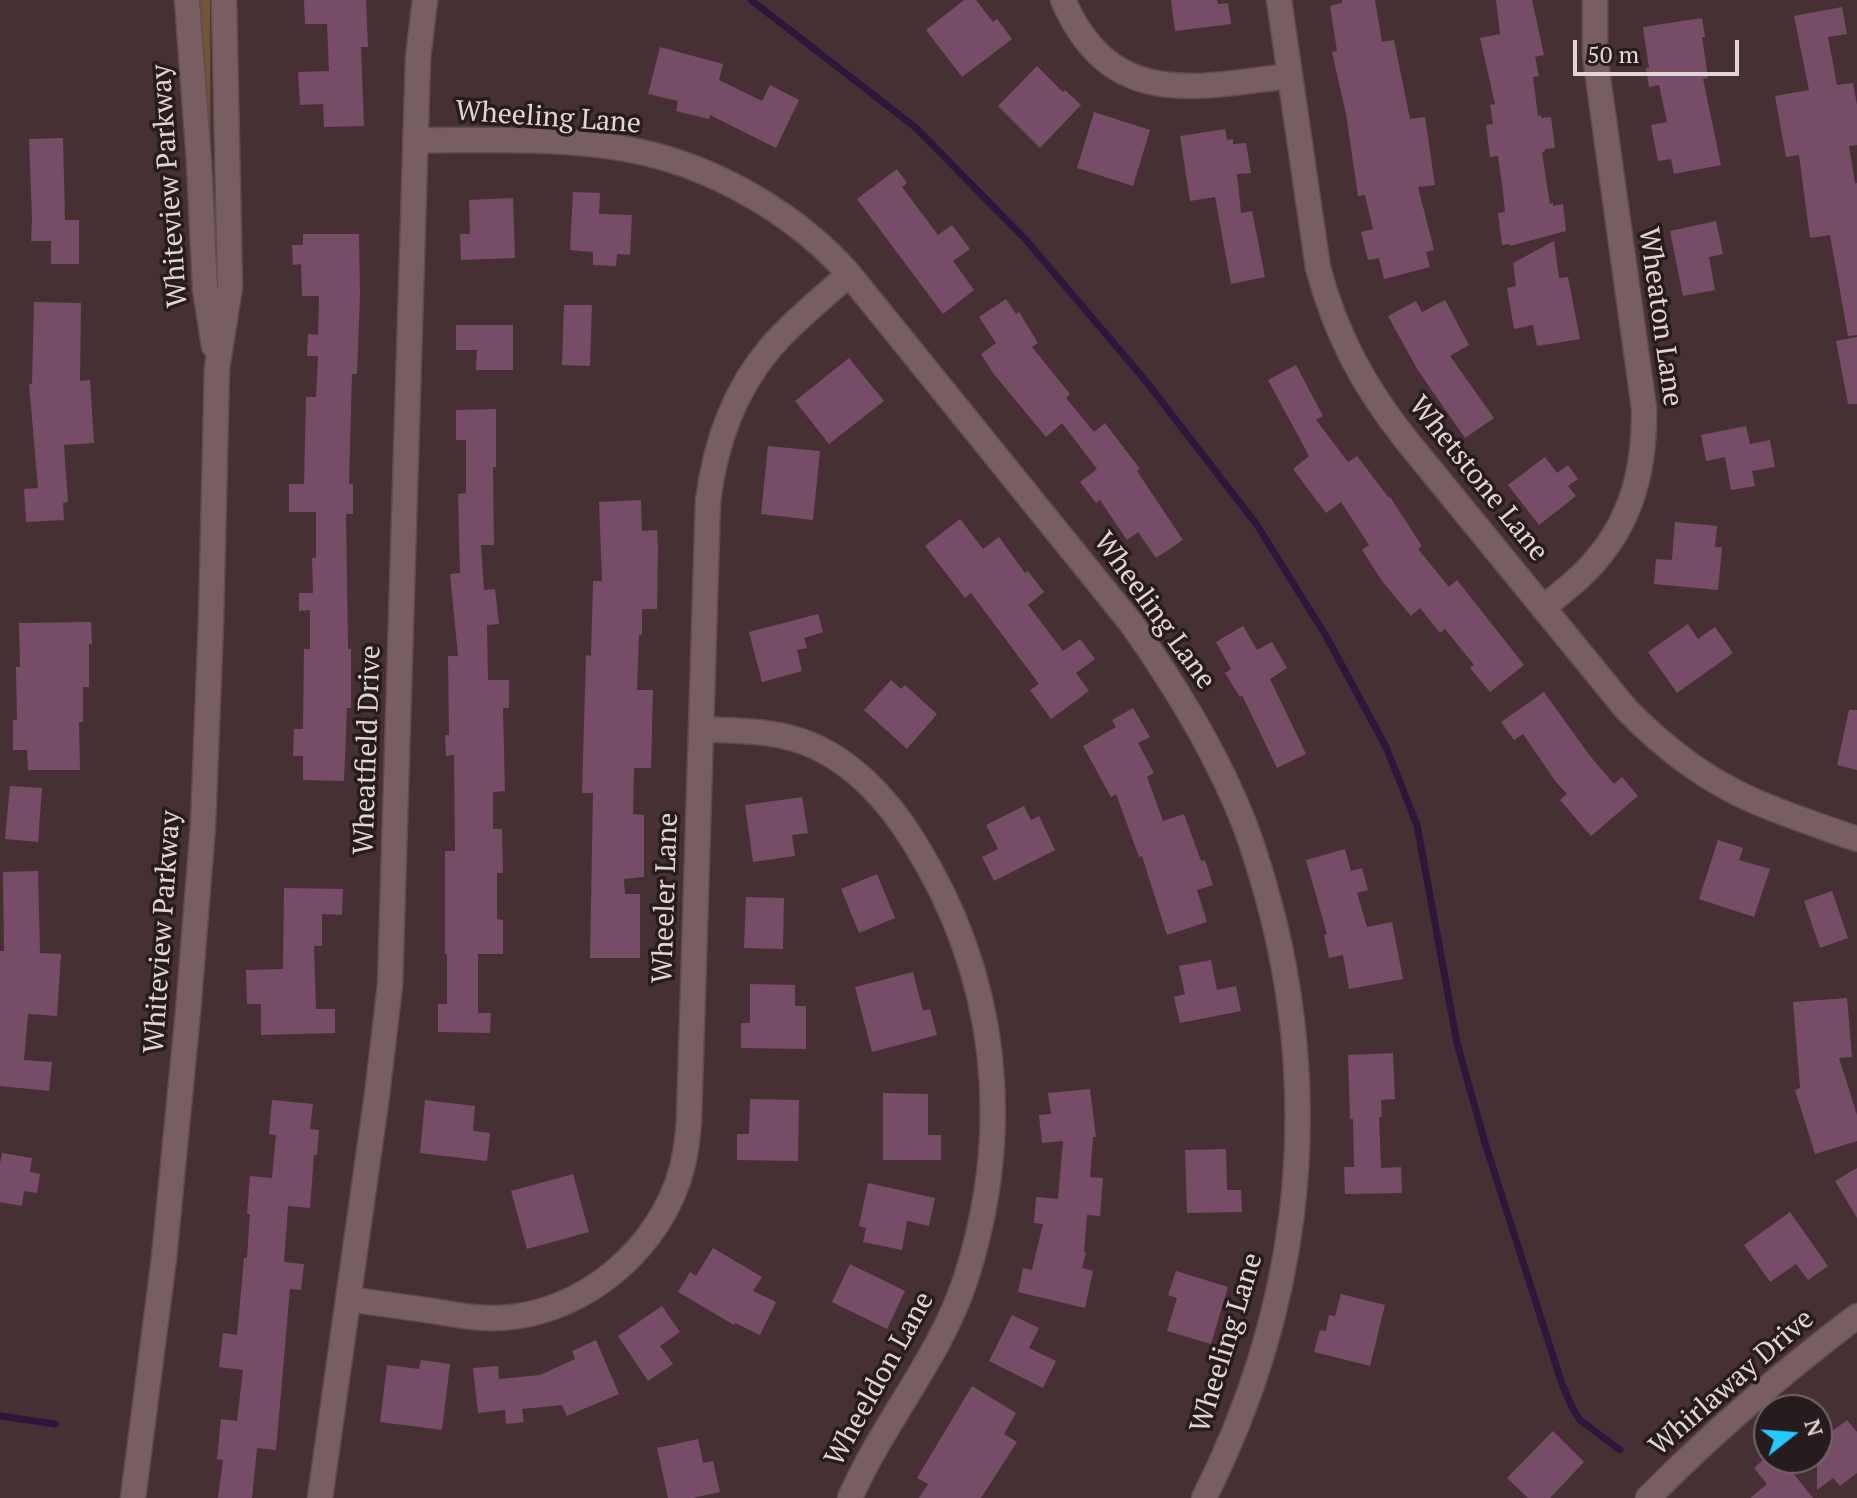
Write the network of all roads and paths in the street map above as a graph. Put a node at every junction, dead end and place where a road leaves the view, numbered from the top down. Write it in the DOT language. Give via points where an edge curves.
graph roads {
  1 [pos="187,0"];
  2 [pos="224,0"];
  3 [pos="425,0"];
  4 [pos="1063,0"];
  5 [pos="1279,0"];
  6 [pos="1595,0"];
  7 [pos="1290,76"];
  8 [pos="415,140"];
  9 [pos="849,274"];
  10 [pos="217,368"];
  11 [pos="1543,608"];
  12 [pos="702,729"];
  13 [pos="1857,839"];
  14 [pos="348,1299"];
  15 [pos="1857,1316"];
  16 [pos="133,1498"];
  17 [pos="320,1498"];
  18 [pos="850,1498"];
  19 [pos="1204,1498"];
  20 [pos="1648,1498"];
  1 -- 10 [label="street, Whiteview Parkway" via="205,289"];
  2 -- 10 [label="street, Whiteview Parkway" via="230,287"];
  3 -- 8 [label="street, Wheatfield Drive"];
  4 -- 7 [label="street" via="1090,47 1129,75 1187,87"];
  5 -- 7 [label="street, Whetstone Lane"];
  6 -- 11 [label="street, Wheaton Lane" via="1595,56 1645,435 1637,484 1617,530 1586,572"];
  7 -- 11 [label="street, Whetstone Lane" via="1316,258 1344,344 1396,428"];
  8 -- 9 [label="street, Wheeling Lane" via="560,143 663,158 728,184 785,216"];
  8 -- 14 [label="street, Wheatfield Drive" via="390,985"];
  9 -- 12 [label="street, Wheeler Lane" via="760,361 722,434 708,501"];
  9 -- 19 [label="street, Wheeling Lane" via="1166,672 1219,765 1265,888 1294,1034 1293,1212 1273,1315 1253,1381"];
  10 -- 16 [label="street, Whiteview Parkway" via="195,933 164,1258"];
  11 -- 13 [label="street, Whetstone Lane" via="1626,709 1671,751 1750,799"];
  12 -- 14 [label="street, Wheeler Lane" via="689,1119 682,1168 658,1223 607,1277 540,1311 477,1318"];
  12 -- 18 [label="street, Wheeldon Lane" via="800,740 871,786 908,833 942,891 968,953 984,1012 993,1118 976,1245 941,1340"];
  14 -- 17 [label="street, Wheatfield Drive"];
  15 -- 20 [label="street, Whirlaway Drive" via="1774,1381"];
}
